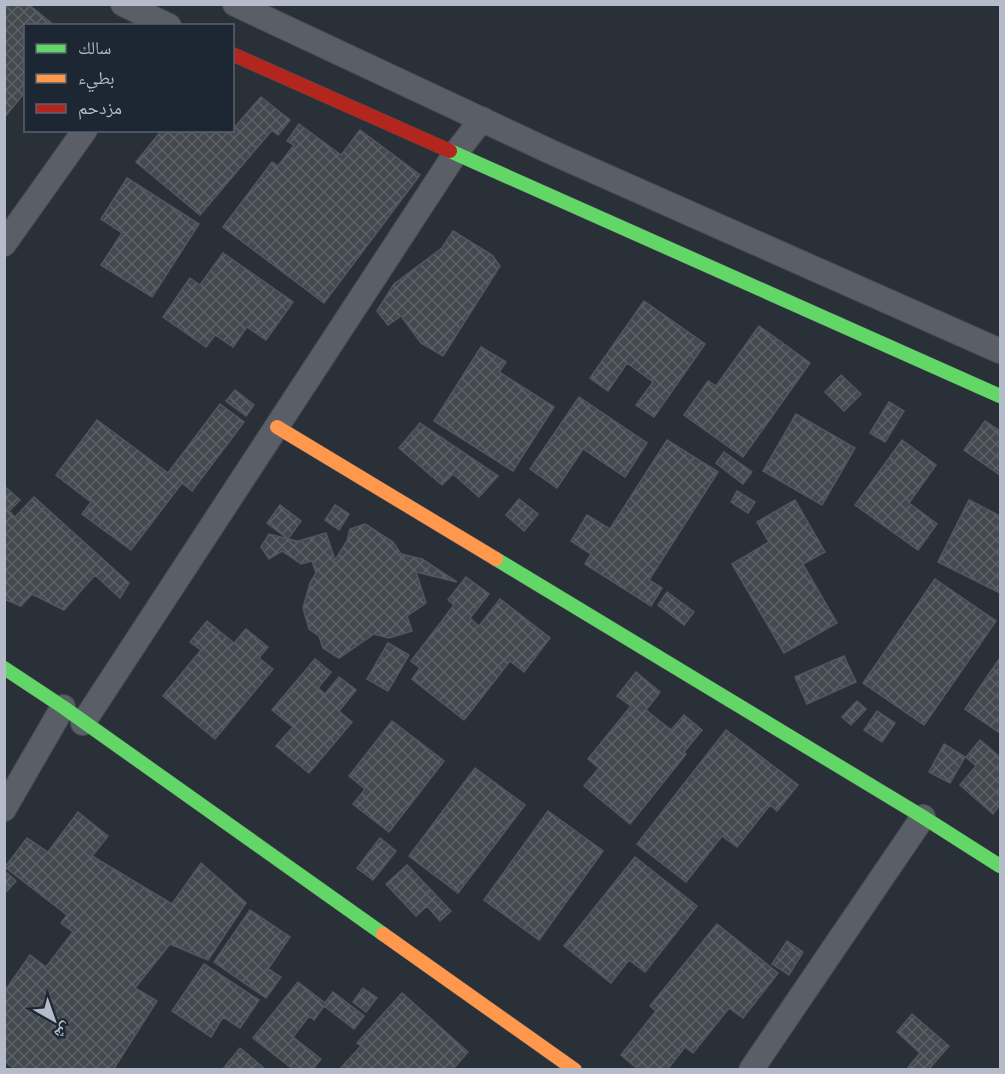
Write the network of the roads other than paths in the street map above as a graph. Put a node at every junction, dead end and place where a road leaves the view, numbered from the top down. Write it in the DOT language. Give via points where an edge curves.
graph roads {
  1 [pos="123,4"];
  2 [pos="235,4"];
  3 [pos="166,19"];
  4 [pos="234,55"];
  5 [pos="482,119"];
  6 [pos="84,132"];
  7 [pos="455,154"];
  8 [pos="4,244"];
  9 [pos="1000,351"];
  10 [pos="1000,396"];
  11 [pos="277,428"];
  12 [pos="4,668"];
  13 [pos="63,707"];
  14 [pos="83,723"];
  15 [pos="4,809"];
  16 [pos="923,817"];
  17 [pos="1000,866"];
  18 [pos="575,1070"];
  19 [pos="751,1070"];
  1 -- 3 [label="street"];
  2 -- 5 [label="street"];
  4 -- 7 [label="street"];
  5 -- 7 [label="street"];
  5 -- 9 [label="street"];
  6 -- 8 [label="street"];
  7 -- 10 [label="street"];
  7 -- 11 [label="street"];
  11 -- 14 [label="street"];
  11 -- 16 [label="street"];
  12 -- 13 [label="street"];
  13 -- 14 [label="street"];
  13 -- 15 [label="street"];
  14 -- 18 [label="street"];
  16 -- 17 [label="street"];
  16 -- 19 [label="street"];
}
